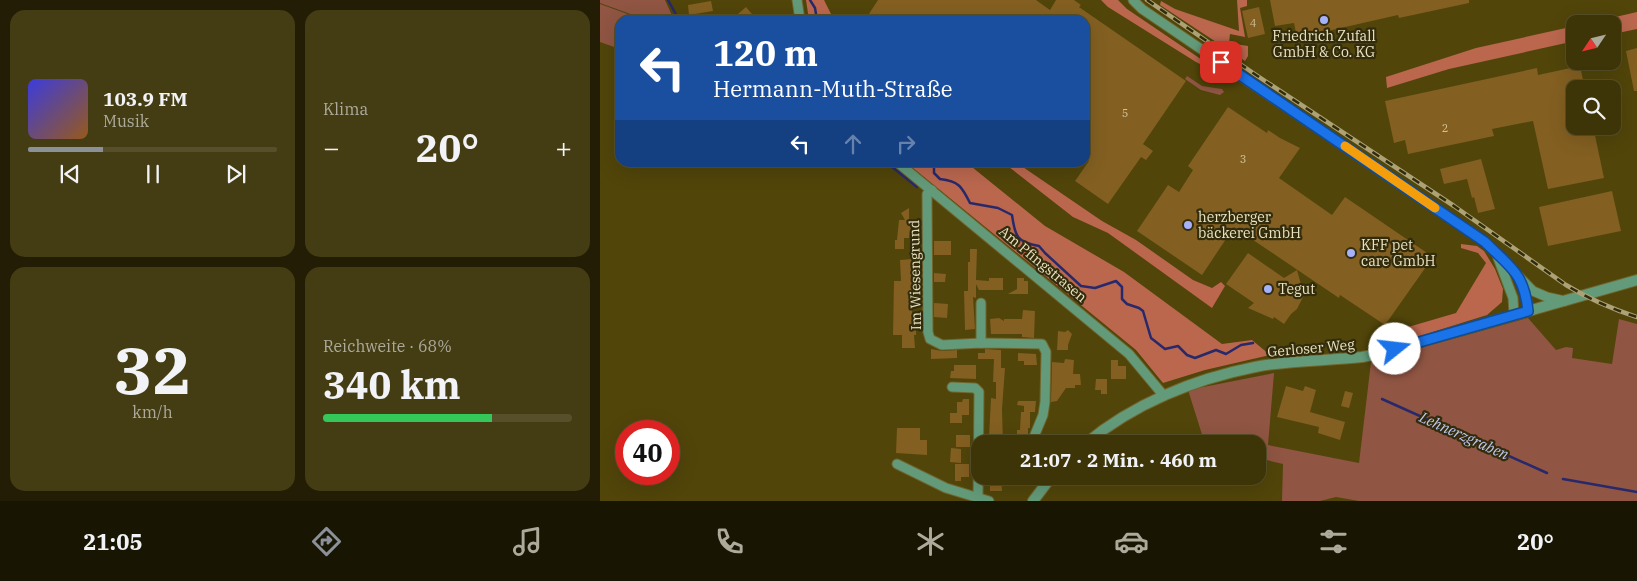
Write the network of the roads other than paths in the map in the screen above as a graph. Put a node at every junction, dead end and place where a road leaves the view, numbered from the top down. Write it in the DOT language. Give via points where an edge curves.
graph roads {
  1 [pos="797,0"];
  2 [pos="1133,0"];
  3 [pos="799,15"];
  4 [pos="902,167"];
  5 [pos="932,190"];
  6 [pos="1496,253"];
  7 [pos="1520,277"];
  8 [pos="1637,280"];
  9 [pos="1565,301"];
  10 [pos="981,303"];
  11 [pos="1528,311"];
  12 [pos="1514,315"];
  13 [pos="981,343"];
  14 [pos="952,387"];
  15 [pos="1164,396"];
  16 [pos="1035,435"];
  17 [pos="1098,435"];
  18 [pos="897,464"];
  19 [pos="1045,485"];
  20 [pos="978,498"];
  21 [pos="989,501"];
  22 [pos="1033,501"];
  1 -- 3 [label="street"];
  2 -- 6 [label="street" via="1485,242"];
  4 -- 5 [label="street, Am Pfingstrasen"];
  5 -- 13 [label="street, Im Wiesengrund" via="927,194 930,339 942,345"];
  5 -- 15 [label="street, Am Pfingstrasen" via="1129,354"];
  6 -- 7 [label="street"];
  6 -- 12 [label="street" via="1513,298"];
  7 -- 9 [label="street" via="1532,291"];
  7 -- 11 [label="street"];
  8 -- 9 [label="street, Gerloser Weg"];
  9 -- 11 [label="street, Gerloser Weg"];
  10 -- 13 [label="street"];
  11 -- 12 [label="street, Gerloser Weg"];
  12 -- 15 [label="street, Gerloser Weg" via="1362,357 1256,367 1195,383"];
  13 -- 16 [label="street, Im Wiesengrund" via="1036,343 1045,348 1043,415"];
  14 -- 20 [label="street" via="975,388 979,392"];
  15 -- 17 [label="street, Gerloser Weg" via="1126,415"];
  18 -- 20 [label="street" via="946,488"];
  19 -- 22 [label="street"];
  20 -- 21 [label="street"];
}
